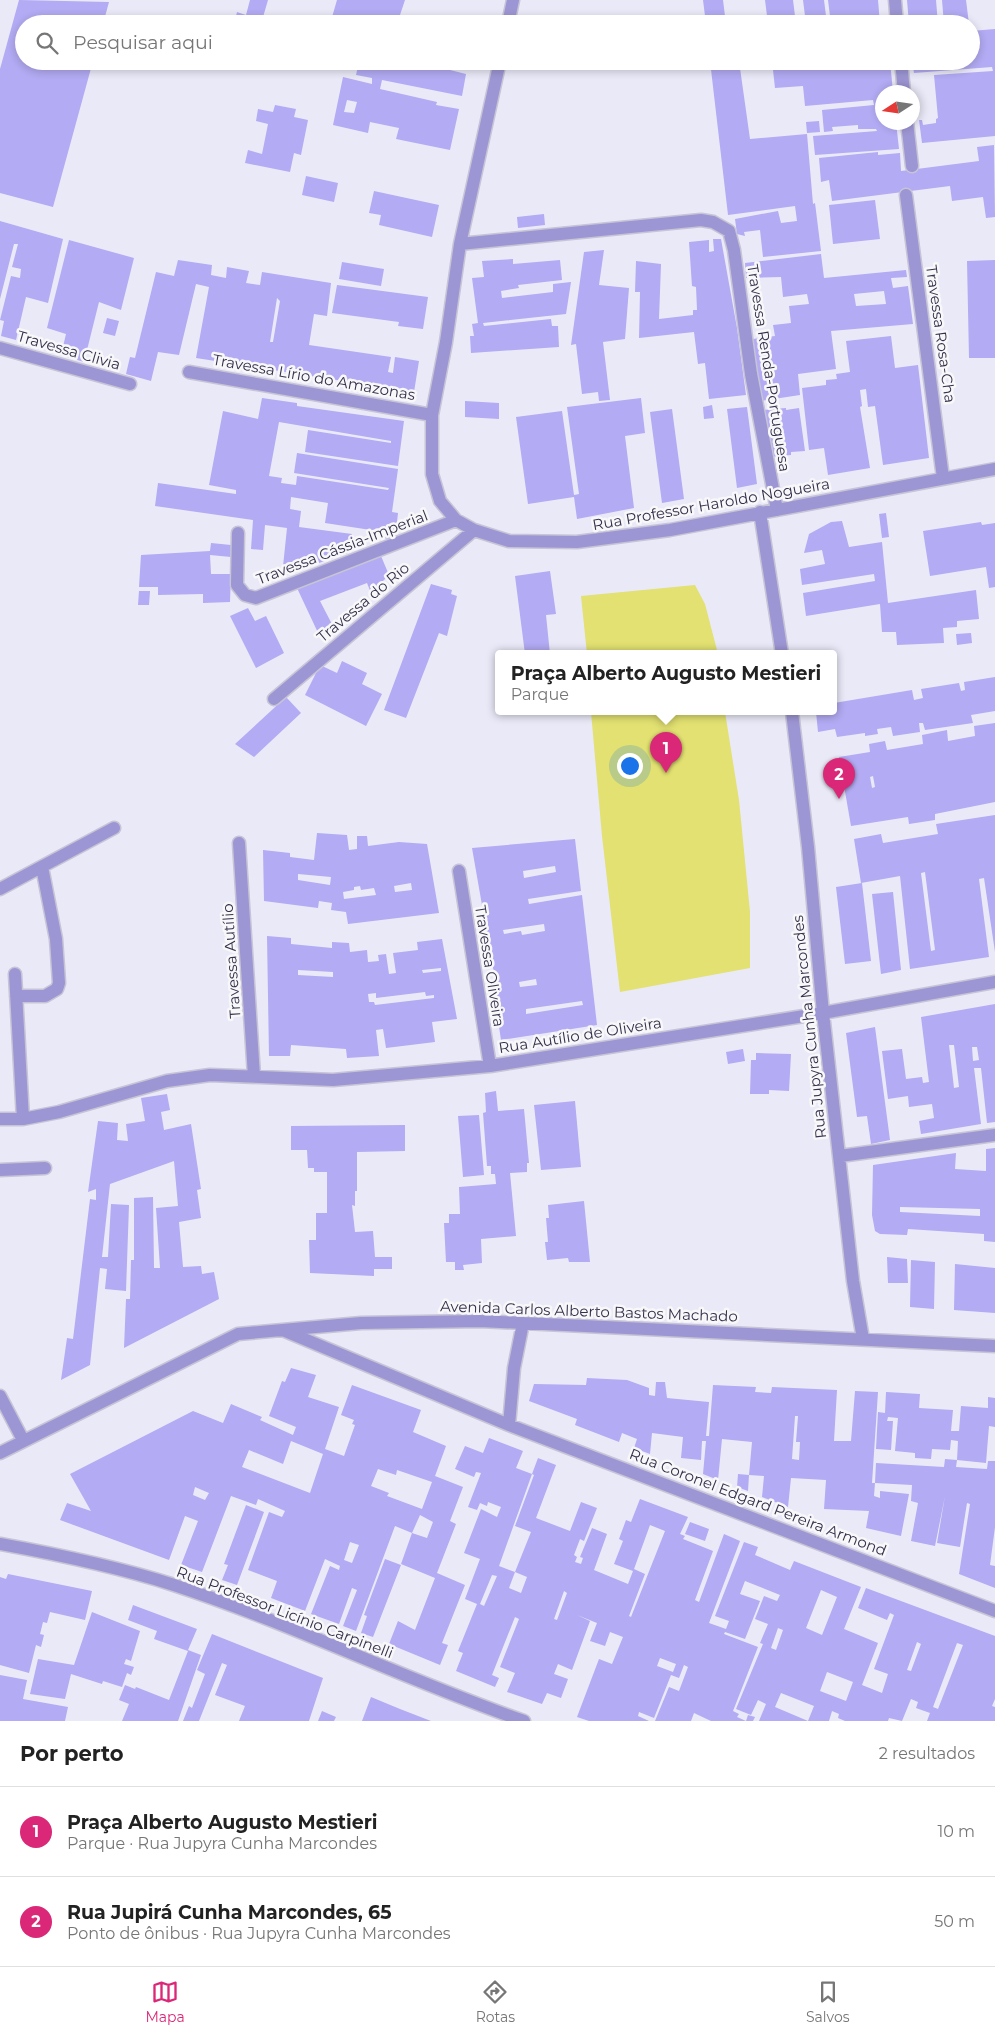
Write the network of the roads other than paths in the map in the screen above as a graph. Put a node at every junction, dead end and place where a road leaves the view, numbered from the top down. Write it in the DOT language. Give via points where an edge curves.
graph roads {
  1 [pos="513,0"];
  2 [pos="895,0"];
  3 [pos="510,15"];
  4 [pos="896,15"];
  5 [pos="498,70"];
  6 [pos="902,70"];
  7 [pos="903,85"];
  8 [pos="908,130"];
  9 [pos="912,166"];
  10 [pos="906,196"];
  11 [pos="460,244"];
  12 [pos="0,348"];
  13 [pos="189,372"];
  14 [pos="130,384"];
  15 [pos="432,415"];
  16 [pos="995,468"];
  17 [pos="943,478"];
  18 [pos="777,510"];
  19 [pos="760,512"];
  20 [pos="456,520"];
  21 [pos="474,530"];
  22 [pos="238,533"];
  23 [pos="781,650"];
  24 [pos="274,699"];
  25 [pos="792,715"];
  26 [pos="114,828"];
  27 [pos="240,843"];
  28 [pos="42,867"];
  29 [pos="459,871"];
  30 [pos="0,889"];
  31 [pos="15,974"];
  32 [pos="995,982"];
  33 [pos="16,996"];
  34 [pos="823,1013"];
  35 [pos="490,1066"];
  36 [pos="254,1076"];
  37 [pos="23,1118"];
  38 [pos="0,1119"];
  39 [pos="995,1135"];
  40 [pos="840,1156"];
  41 [pos="46,1168"];
  42 [pos="0,1170"];
  43 [pos="523,1323"];
  44 [pos="280,1330"];
  45 [pos="863,1338"];
  46 [pos="995,1346"];
  47 [pos="0,1396"];
  48 [pos="509,1425"];
  49 [pos="23,1440"];
  50 [pos="0,1453"];
  51 [pos="0,1544"];
  52 [pos="995,1611"];
  53 [pos="524,1721"];
  1 -- 3 [label="street"];
  2 -- 4 [label="street"];
  5 -- 11 [label="street, Rua Professor Haroldo Nogueira"];
  6 -- 7 [label="street"];
  8 -- 9 [label="street"];
  10 -- 17 [label="street, Travessa Rosa-Cha"];
  11 -- 15 [label="street, Rua Professor Haroldo Nogueira"];
  11 -- 18 [label="street, Travessa Renda-Portuguesa" via="701,220 713,222 728,231 734,250 752,382"];
  12 -- 14 [label="street, Travessa Clivia"];
  13 -- 15 [label="street, Travessa Lírio do Amazonas"];
  15 -- 20 [label="street, Rua Professor Haroldo Nogueira" via="432,474 440,502"];
  16 -- 17 [label="street, Rua Professor Haroldo Nogueira"];
  17 -- 18 [label="street, Rua Professor Haroldo Nogueira"];
  18 -- 19 [label="street, Rua Professor Haroldo Nogueira"];
  19 -- 21 [label="street, Rua Professor Haroldo Nogueira" via="670,530 577,542 508,541"];
  19 -- 23 [label="street"];
  20 -- 21 [label="street, Rua Professor Haroldo Nogueira"];
  20 -- 22 [label="street, Travessa Cássia-Imperial" via="256,598 245,595 237,586"];
  21 -- 24 [label="street, Travessa do Rio"];
  25 -- 34 [label="street, Rua Jupyra Cunha Marcondes"];
  26 -- 28 [label="street"];
  27 -- 36 [label="street, Travessa Autílio"];
  28 -- 30 [label="street"];
  28 -- 33 [label="street" via="56,939 59,983 52,993 45,996"];
  29 -- 35 [label="street, Travessa Oliveira"];
  31 -- 33 [label="street"];
  32 -- 34 [label="street, Rua Autílio de Oliveira"];
  33 -- 37 [label="street"];
  34 -- 35 [label="street, Rua Autílio de Oliveira"];
  34 -- 40 [label="street, Rua Jupyra Cunha Marcondes"];
  35 -- 36 [label="street, Rua Autílio de Oliveira" via="333,1080"];
  36 -- 37 [label="street, Rua Autílio de Oliveira" via="210,1075 167,1081 59,1112"];
  37 -- 38 [label="street, Rua Autílio de Oliveira"];
  39 -- 40 [label="street"];
  40 -- 45 [label="street, Rua Jupyra Cunha Marcondes"];
  41 -- 42 [label="street"];
  43 -- 44 [label="street, Avenida Carlos Alberto Bastos Machado" via="361,1324"];
  43 -- 45 [label="street, Avenida Carlos Alberto Bastos Machado"];
  43 -- 48 [label="street" via="514,1368"];
  44 -- 48 [label="street, Rua Coronel Edgard Pereira Armond"];
  44 -- 49 [label="street, Avenida Carlos Alberto Bastos Machado" via="238,1334"];
  45 -- 46 [label="street, Avenida Carlos Alberto Bastos Machado"];
  47 -- 49 [label="street"];
  48 -- 52 [label="street, Rua Coronel Edgard Pereira Armond"];
  49 -- 50 [label="street, Avenida Carlos Alberto Bastos Machado"];
  51 -- 53 [label="street, Rua Professor Licínio Carpinelli" via="173,1585 289,1627 466,1701"];
}
